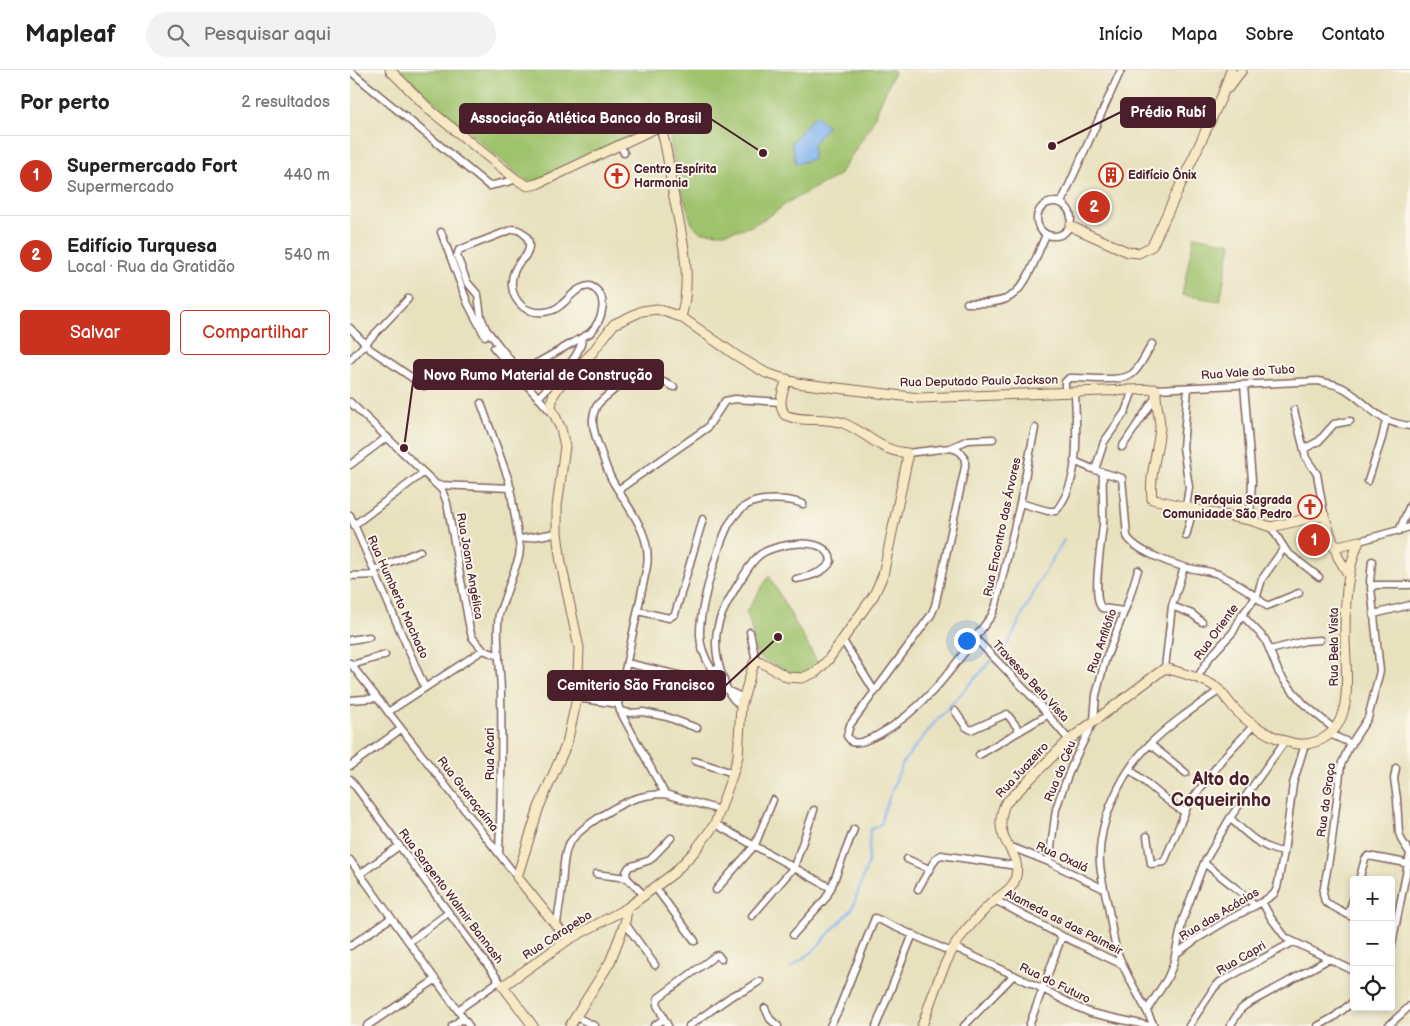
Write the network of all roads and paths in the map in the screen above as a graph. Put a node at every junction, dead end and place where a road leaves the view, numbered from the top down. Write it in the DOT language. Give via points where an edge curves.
graph roads {
  1 [pos="390,70"];
  2 [pos="1121,70"];
  3 [pos="1231,70"];
  4 [pos="1242,70"];
  5 [pos="350,71"];
  6 [pos="1222,96"];
  7 [pos="513,179"];
  8 [pos="1061,203"];
  9 [pos="1070,226"];
  10 [pos="441,232"];
  11 [pos="1046,235"];
  12 [pos="408,299"];
  13 [pos="967,303"];
  14 [pos="681,317"];
  15 [pos="350,328"];
  16 [pos="582,338"];
  17 [pos="365,344"];
  18 [pos="1152,344"];
  19 [pos="350,360"];
  20 [pos="786,384"];
  21 [pos="1244,385"];
  22 [pos="424,386"];
  23 [pos="674,387"];
  24 [pos="1188,388"];
  25 [pos="1133,390"];
  26 [pos="1070,392"];
  27 [pos="1156,394"];
  28 [pos="538,398"];
  29 [pos="350,402"];
  30 [pos="780,402"];
  31 [pos="481,403"];
  32 [pos="1294,410"];
  33 [pos="553,414"];
  34 [pos="1386,420"];
  35 [pos="1350,421"];
  36 [pos="1410,426"];
  37 [pos="1035,428"];
  38 [pos="388,437"];
  39 [pos="993,439"];
  40 [pos="1122,447"];
  41 [pos="950,448"];
  42 [pos="1304,449"];
  43 [pos="907,453"];
  44 [pos="1074,461"];
  45 [pos="350,466"];
  46 [pos="1095,470"];
  47 [pos="423,472"];
  48 [pos="1103,473"];
  49 [pos="1368,481"];
  50 [pos="438,486"];
  51 [pos="510,488"];
  52 [pos="618,490"];
  53 [pos="1020,503"];
  54 [pos="803,504"];
  55 [pos="1410,505"];
  56 [pos="1190,508"];
  57 [pos="350,515"];
  58 [pos="1324,515"];
  59 [pos="703,519"];
  60 [pos="1250,520"];
  61 [pos="354,526"];
  62 [pos="1271,527"];
  63 [pos="1410,527"];
  64 [pos="1399,531"];
  65 [pos="557,533"];
  66 [pos="1186,536"];
  67 [pos="520,539"];
  68 [pos="1359,541"];
  69 [pos="1334,547"];
  70 [pos="1284,548"];
  71 [pos="420,551"];
  72 [pos="1372,562"];
  73 [pos="1184,567"];
  74 [pos="1138,570"];
  75 [pos="375,573"];
  76 [pos="1348,574"];
  77 [pos="350,576"];
  78 [pos="1319,577"];
  79 [pos="796,579"];
  80 [pos="1410,585"];
  81 [pos="1374,586"];
  82 [pos="1299,593"];
  83 [pos="1257,596"];
  84 [pos="1410,605"];
  85 [pos="1172,606"];
  86 [pos="638,611"];
  87 [pos="1124,611"];
  88 [pos="1374,614"];
  89 [pos="1242,615"];
  90 [pos="1202,622"];
  91 [pos="750,632"];
  92 [pos="369,637"];
  93 [pos="975,638"];
  94 [pos="842,639"];
  95 [pos="350,640"];
  96 [pos="1320,640"];
  97 [pos="483,650"];
  98 [pos="1270,650"];
  99 [pos="385,655"];
  100 [pos="499,656"];
  101 [pos="756,661"];
  102 [pos="627,663"];
  103 [pos="351,664"];
  104 [pos="1165,668"];
  105 [pos="720,671"];
  106 [pos="690,678"];
  107 [pos="1197,678"];
  108 [pos="425,688"];
  109 [pos="1220,690"];
  110 [pos="875,692"];
  111 [pos="377,698"];
  112 [pos="577,698"];
  113 [pos="350,700"];
  114 [pos="742,702"];
  115 [pos="619,707"];
  116 [pos="955,711"];
  117 [pos="388,712"];
  118 [pos="1047,715"];
  119 [pos="1094,720"];
  120 [pos="1254,725"];
  121 [pos="697,728"];
  122 [pos="401,729"];
  123 [pos="1020,730"];
  124 [pos="1332,731"];
  125 [pos="1069,740"];
  126 [pos="1286,741"];
  127 [pos="1150,744"];
  128 [pos="1306,744"];
  129 [pos="1352,744"];
  130 [pos="979,755"];
  131 [pos="695,761"];
  132 [pos="350,766"];
  133 [pos="1396,768"];
  134 [pos="1130,770"];
  135 [pos="1186,772"];
  136 [pos="733,774"];
  137 [pos="350,779"];
  138 [pos="665,794"];
  139 [pos="773,800"];
  140 [pos="720,810"];
  141 [pos="814,810"];
  142 [pos="1184,812"];
  143 [pos="1230,818"];
  144 [pos="714,824"];
  145 [pos="854,829"];
  146 [pos="1147,836"];
  147 [pos="671,838"];
  148 [pos="755,845"];
  149 [pos="398,846"];
  150 [pos="1009,846"];
  151 [pos="1284,852"];
  152 [pos="499,853"];
  153 [pos="1410,854"];
  154 [pos="907,859"];
  155 [pos="350,860"];
  156 [pos="1048,862"];
  157 [pos="1204,862"];
  158 [pos="1409,865"];
  159 [pos="1017,866"];
  160 [pos="794,867"];
  161 [pos="929,869"];
  162 [pos="360,874"];
  163 [pos="596,874"];
  164 [pos="1360,876"];
  165 [pos="517,877"];
  166 [pos="628,878"];
  167 [pos="656,887"];
  168 [pos="831,888"];
  169 [pos="918,888"];
  170 [pos="716,890"];
  171 [pos="1104,890"];
  172 [pos="644,895"];
  173 [pos="995,900"];
  174 [pos="1262,902"];
  175 [pos="1255,906"];
  176 [pos="627,908"];
  177 [pos="448,913"];
  178 [pos="1350,915"];
  179 [pos="752,916"];
  180 [pos="391,918"];
  181 [pos="625,923"];
  182 [pos="557,925"];
  183 [pos="1395,929"];
  184 [pos="913,934"];
  185 [pos="793,936"];
  186 [pos="1062,936"];
  187 [pos="568,940"];
  188 [pos="695,941"];
  189 [pos="409,942"];
  190 [pos="1293,942"];
  191 [pos="350,946"];
  192 [pos="953,949"];
  193 [pos="1177,953"];
  194 [pos="721,959"];
  195 [pos="1328,959"];
  196 [pos="1123,965"];
  197 [pos="655,966"];
  198 [pos="1350,969"];
  199 [pos="1014,975"];
  200 [pos="435,980"];
  201 [pos="760,981"];
  202 [pos="501,984"];
  203 [pos="1043,989"];
  204 [pos="1350,1004"];
  205 [pos="1410,1006"];
  206 [pos="765,1008"];
  207 [pos="458,1010"];
  208 [pos="1147,1010"];
  209 [pos="576,1017"];
  210 [pos="463,1018"];
  211 [pos="664,1019"];
  212 [pos="367,1026"];
  213 [pos="452,1026"];
  214 [pos="469,1026"];
  215 [pos="533,1026"];
  216 [pos="570,1026"];
  217 [pos="595,1026"];
  218 [pos="654,1026"];
  219 [pos="668,1026"];
  220 [pos="689,1026"];
  221 [pos="778,1026"];
  222 [pos="830,1026"];
  223 [pos="876,1026"];
  224 [pos="922,1026"];
  225 [pos="964,1026"];
  226 [pos="1029,1026"];
  227 [pos="1152,1026"];
  228 [pos="1189,1026"];
  229 [pos="1230,1026"];
  230 [pos="1320,1026"];
  231 [pos="1388,1026"];
  1 -- 7 [label="main road" via="431,111"];
  2 -- 8 [label="street"];
  3 -- 6 [label="main road"];
  4 -- 6 [label="main road"];
  5 -- 7 [label="street" via="489,186"];
  6 -- 9 [label="main road" via="1152,246 1139,253 1128,252"];
  7 -- 14 [label="main road" via="528,186 538,184 622,149 660,126 686,264"];
  8 -- 9 [label="street" via="1070,212"];
  8 -- 11 [label="street" via="1049,202 1037,214 1038,226"];
  9 -- 11 [label="street" via="1062,235"];
  10 -- 28 [label="street" via="482,332"];
  11 -- 13 [label="street" via="1018,291 1000,301"];
  12 -- 17 [label="street"];
  14 -- 20 [label="main road, Rua Deputado Paulo Jackson" via="736,356"];
  14 -- 33 [label="main road, Rua Deputado Paulo Jackson" via="650,309 614,324 592,353 555,390 551,401"];
  15 -- 17 [label="street"];
  16 -- 16 [label="street" via="595,328 600,317 603,302 594,288 579,289 560,306 546,312 529,311 517,300 511,283 512,275 526,256 529,245 523,232 508,230 458,251 467,282 478,295 486,328 514,366 521,370 528,368"];
  16 -- 28 [label="street" via="578,353"];
  17 -- 19 [label="street"];
  17 -- 22 [label="street"];
  18 -- 26 [label="street" via="1132,374 1125,378 1069,378 1065,382"];
  20 -- 26 [label="main road, Rua Deputado Paulo Jackson" via="919,398"];
  20 -- 30 [label="main road"];
  21 -- 24 [label="street, Rua Vale do Tubo"];
  21 -- 34 [label="street, Rua Vale do Tubo" via="1304,381 1332,383 1344,388"];
  21 -- 60 [label="street" via="1252,480"];
  23 -- 52 [label="street" via="649,376 634,376 597,406 592,420 594,429 609,474"];
  24 -- 27 [label="street, Rua Vale do Tubo"];
  24 -- 56 [label="street" via="1183,447"];
  25 -- 26 [label="main road, Rua Vale do Tubo"];
  25 -- 27 [label="main road, Rua Vale do Tubo"];
  25 -- 46 [label="street" via="1125,412 1104,442"];
  26 -- 44 [label="street" via="1076,442"];
  27 -- 40 [label="street"];
  27 -- 56 [label="main road" via="1160,430 1152,499"];
  28 -- 33 [label="street"];
  29 -- 38 [label="street"];
  30 -- 43 [label="main road" via="782,411 789,417 843,423 884,448"];
  30 -- 52 [label="street" via="725,401 707,428"];
  31 -- 51 [label="street, Rua Acari"];
  32 -- 42 [label="street"];
  33 -- 65 [label="main road" via="565,446"];
  34 -- 36 [label="street, Rua Vale do Tubo"];
  34 -- 49 [label="street"];
  35 -- 42 [label="street" via="1334,424 1319,441"];
  37 -- 53 [label="street, Rua Encontro das Árvores"];
  38 -- 45 [label="street"];
  38 -- 47 [label="street"];
  39 -- 41 [label="street" via="968,440"];
  41 -- 43 [label="street"];
  41 -- 110 [label="street, Rua Encontro das Árvores" via="962,453 966,467 935,606"];
  42 -- 58 [label="street" via="1316,474"];
  43 -- 94 [label="main road" via="883,575 874,595"];
  44 -- 46 [label="street"];
  44 -- 53 [label="street" via="1071,482 1056,511"];
  46 -- 48 [label="street"];
  47 -- 50 [label="street"];
  47 -- 61 [label="street"];
  48 -- 73 [label="street" via="1123,480 1127,536 1131,543 1140,550"];
  48 -- 87 [label="street" via="1098,604 1102,608"];
  50 -- 51 [label="street"];
  50 -- 97 [label="street, Rua Joana Angélica" via="447,503 470,630"];
  51 -- 67 [label="street, Rua Acari"];
  52 -- 86 [label="street" via="647,546"];
  53 -- 93 [label="street, Rua Encontro das Árvores" via="995,610"];
  54 -- 105 [label="street" via="790,500 753,502 742,508 730,523 700,627 706,657 711,668"];
  55 -- 64 [label="street"];
  56 -- 60 [label="main road"];
  56 -- 66 [label="street"];
  57 -- 61 [label="street, Rua Humberto Machado"];
  58 -- 62 [label="main road"];
  58 -- 69 [label="main road"];
  59 -- 86 [label="street" via="674,616 669,618"];
  60 -- 62 [label="main road"];
  61 -- 75 [label="street, Rua Humberto Machado"];
  62 -- 70 [label="street"];
  63 -- 64 [label="street"];
  64 -- 68 [label="street"];
  65 -- 67 [label="street"];
  65 -- 112 [label="main road" via="579,648"];
  67 -- 100 [label="street, Rua Acari" via="519,557 499,614"];
  68 -- 69 [label="main road"];
  68 -- 76 [label="main road, Rua Bela Vista"];
  69 -- 76 [label="main road"];
  70 -- 78 [label="street"];
  70 -- 83 [label="street, Rua Oriente" via="1262,579"];
  71 -- 75 [label="street"];
  72 -- 81 [label="street, Rua da Graça" via="1370,582"];
  73 -- 83 [label="street" via="1217,574"];
  73 -- 85 [label="street"];
  74 -- 87 [label="street, Rua Anfilófio"];
  75 -- 77 [label="street"];
  75 -- 108 [label="street, Rua Humberto Machado"];
  76 -- 124 [label="main road, Rua Bela Vista" via="1347,685 1344,708"];
  79 -- 105 [label="street" via="826,568 831,561 828,553 814,544 797,544 768,550 757,558 728,600 719,621 716,640"];
  80 -- 81 [label="street"];
  81 -- 88 [label="street, Rua da Graça"];
  82 -- 83 [label="street" via="1267,606"];
  83 -- 89 [label="street, Rua Oriente"];
  84 -- 88 [label="street"];
  85 -- 90 [label="street"];
  85 -- 104 [label="street"];
  86 -- 102 [label="street"];
  87 -- 119 [label="street, Rua Anfilófio" via="1093,694"];
  88 -- 129 [label="street, Rua da Graça" via="1380,671 1368,718"];
  89 -- 98 [label="street"];
  89 -- 107 [label="street, Rua Oriente" via="1233,632 1210,657"];
  91 -- 101 [label="street"];
  92 -- 95 [label="street"];
  93 -- 110 [label="street, Rua Encontro das Árvores" via="926,700 884,731 866,741 852,742 847,736 850,725"];
  93 -- 118 [label="street, Travessa Bela Vista"];
  94 -- 101 [label="main road" via="816,672 802,678 787,676"];
  94 -- 110 [label="street"];
  96 -- 98 [label="street"];
  97 -- 100 [label="street"];
  97 -- 108 [label="street"];
  98 -- 124 [label="street" via="1279,673 1293,692"];
  99 -- 103 [label="street"];
  100 -- 152 [label="street, Rua Acari" via="502,763"];
  101 -- 114 [label="main road, Rua Carapeba"];
  102 -- 106 [label="street"];
  102 -- 115 [label="street"];
  103 -- 111 [label="street, Rua Guaraçaíma"];
  104 -- 107 [label="main road"];
  104 -- 119 [label="main road, Rua Juazeiro"];
  105 -- 114 [label="street" via="727,690"];
  107 -- 109 [label="main road"];
  108 -- 117 [label="street"];
  109 -- 120 [label="main road"];
  109 -- 127 [label="street"];
  111 -- 113 [label="street"];
  111 -- 117 [label="street, Rua Guaraçaíma"];
  112 -- 115 [label="street"];
  112 -- 165 [label="main road" via="567,743 538,807"];
  114 -- 136 [label="main road, Rua Carapeba" via="743,738"];
  115 -- 121 [label="street" via="630,713 667,717"];
  115 -- 138 [label="street"];
  116 -- 123 [label="street" via="971,730 1007,714"];
  117 -- 122 [label="street, Rua Guaraçaíma"];
  118 -- 123 [label="street"];
  118 -- 125 [label="street, Travessa Bela Vista"];
  119 -- 125 [label="main road, Rua Juazeiro"];
  119 -- 156 [label="street, Rua do Céu" via="1072,765 1056,809"];
  120 -- 126 [label="main road"];
  120 -- 142 [label="street" via="1223,758"];
  122 -- 132 [label="street"];
  122 -- 152 [label="street, Rua Guaraçaíma"];
  123 -- 130 [label="street"];
  124 -- 128 [label="main road" via="1325,738"];
  124 -- 129 [label="street"];
  125 -- 150 [label="main road, Rua Juazeiro" via="1005,804 1000,824"];
  126 -- 128 [label="main road"];
  126 -- 143 [label="street"];
  127 -- 134 [label="street"];
  127 -- 135 [label="street"];
  128 -- 151 [label="street, Rua das Acácias" via="1293,784"];
  129 -- 178 [label="street, Rua da Graça" via="1341,765 1323,893 1325,902"];
  131 -- 136 [label="street"];
  133 -- 153 [label="street" via="1394,779 1399,833"];
  134 -- 142 [label="street"];
  134 -- 171 [label="street" via="1117,791 1104,830 1100,861"];
  136 -- 140 [label="main road, Rua Carapeba"];
  137 -- 149 [label="street, Rua Sargento Walmir Bannash"];
  138 -- 140 [label="street"];
  138 -- 182 [label="street" via="625,803 571,841 564,862"];
  139 -- 148 [label="street"];
  140 -- 144 [label="main road, Rua Carapeba"];
  141 -- 160 [label="street"];
  142 -- 146 [label="street" via="1164,862 1151,864"];
  143 -- 151 [label="street" via="1260,844"];
  143 -- 157 [label="street"];
  144 -- 148 [label="street"];
  144 -- 167 [label="main road, Rua Carapeba" via="694,852"];
  145 -- 168 [label="street"];
  147 -- 166 [label="street" via="650,860 629,867 626,872"];
  148 -- 160 [label="street"];
  148 -- 170 [label="street"];
  149 -- 162 [label="street"];
  149 -- 177 [label="street, Rua Sargento Walmir Bannash"];
  150 -- 156 [label="street, Rua Oxalá"];
  150 -- 159 [label="main road, Rua Juazeiro"];
  151 -- 174 [label="street, Rua das Acácias" via="1277,888"];
  152 -- 165 [label="street, Rua Guaraçaíma"];
  153 -- 158 [label="street"];
  154 -- 161 [label="street"];
  155 -- 162 [label="street"];
  156 -- 171 [label="street, Rua Oxalá"];
  157 -- 175 [label="street"];
  157 -- 193 [label="street" via="1183,919"];
  158 -- 164 [label="street" via="1368,856"];
  158 -- 183 [label="street"];
  159 -- 161 [label="street" via="941,855"];
  159 -- 173 [label="main road" via="1012,887"];
  160 -- 168 [label="street"];
  160 -- 179 [label="street"];
  161 -- 169 [label="street"];
  162 -- 180 [label="street"];
  163 -- 166 [label="street"];
  165 -- 182 [label="main road, Rua Guaraçaíma"];
  166 -- 172 [label="street"];
  167 -- 172 [label="main road, Rua Carapeba"];
  167 -- 188 [label="street"];
  168 -- 185 [label="street"];
  171 -- 196 [label="street" via="1116,949"];
  172 -- 176 [label="main road, Rua Carapeba"];
  173 -- 186 [label="street, Alameda as das Palmeir"];
  173 -- 192 [label="main road"];
  174 -- 175 [label="street, Rua das Acácias"];
  174 -- 190 [label="street" via="1281,934"];
  175 -- 193 [label="street, Rua das Acácias"];
  176 -- 181 [label="main road"];
  176 -- 187 [label="main road, Rua Carapeba"];
  177 -- 189 [label="street"];
  177 -- 202 [label="street, Rua Sargento Walmir Bannash"];
  180 -- 189 [label="street"];
  180 -- 191 [label="street"];
  181 -- 197 [label="street"];
  181 -- 209 [label="main road" via="610,962"];
  182 -- 187 [label="main road, Rua Guaraçaíma"];
  184 -- 192 [label="street, Rua do Futuro"];
  184 -- 222 [label="street, Rua do Futuro" via="875,918"];
  184 -- 223 [label="street"];
  186 -- 196 [label="street, Alameda as das Palmeir"];
  186 -- 203 [label="street"];
  187 -- 202 [label="main road, Rua Carapeba"];
  189 -- 200 [label="street"];
  190 -- 195 [label="street"];
  190 -- 228 [label="street, Rua Capri" via="1220,982"];
  192 -- 199 [label="street, Rua do Futuro"];
  192 -- 224 [label="main road"];
  193 -- 208 [label="street, Rua das Acácias" via="1167,979"];
  194 -- 211 [label="street" via="716,955 656,1000"];
  195 -- 198 [label="street"];
  195 -- 229 [label="street" via="1246,1005"];
  196 -- 208 [label="street"];
  199 -- 203 [label="street, Rua do Futuro"];
  199 -- 225 [label="street"];
  200 -- 207 [label="street"];
  200 -- 212 [label="street"];
  201 -- 220 [label="street" via="733,995"];
  202 -- 207 [label="street, Rua Carapeba"];
  202 -- 215 [label="main road, Rua Sargento Walmir Bannash"];
  203 -- 226 [label="street"];
  203 -- 227 [label="street, Rua do Futuro" via="1091,1013"];
  204 -- 230 [label="street"];
  205 -- 231 [label="street"];
  206 -- 221 [label="street"];
  207 -- 210 [label="street"];
  208 -- 227 [label="street"];
  209 -- 216 [label="main road"];
  209 -- 217 [label="street"];
  210 -- 213 [label="street"];
  210 -- 214 [label="street"];
  211 -- 218 [label="street"];
  211 -- 219 [label="street"];
}
